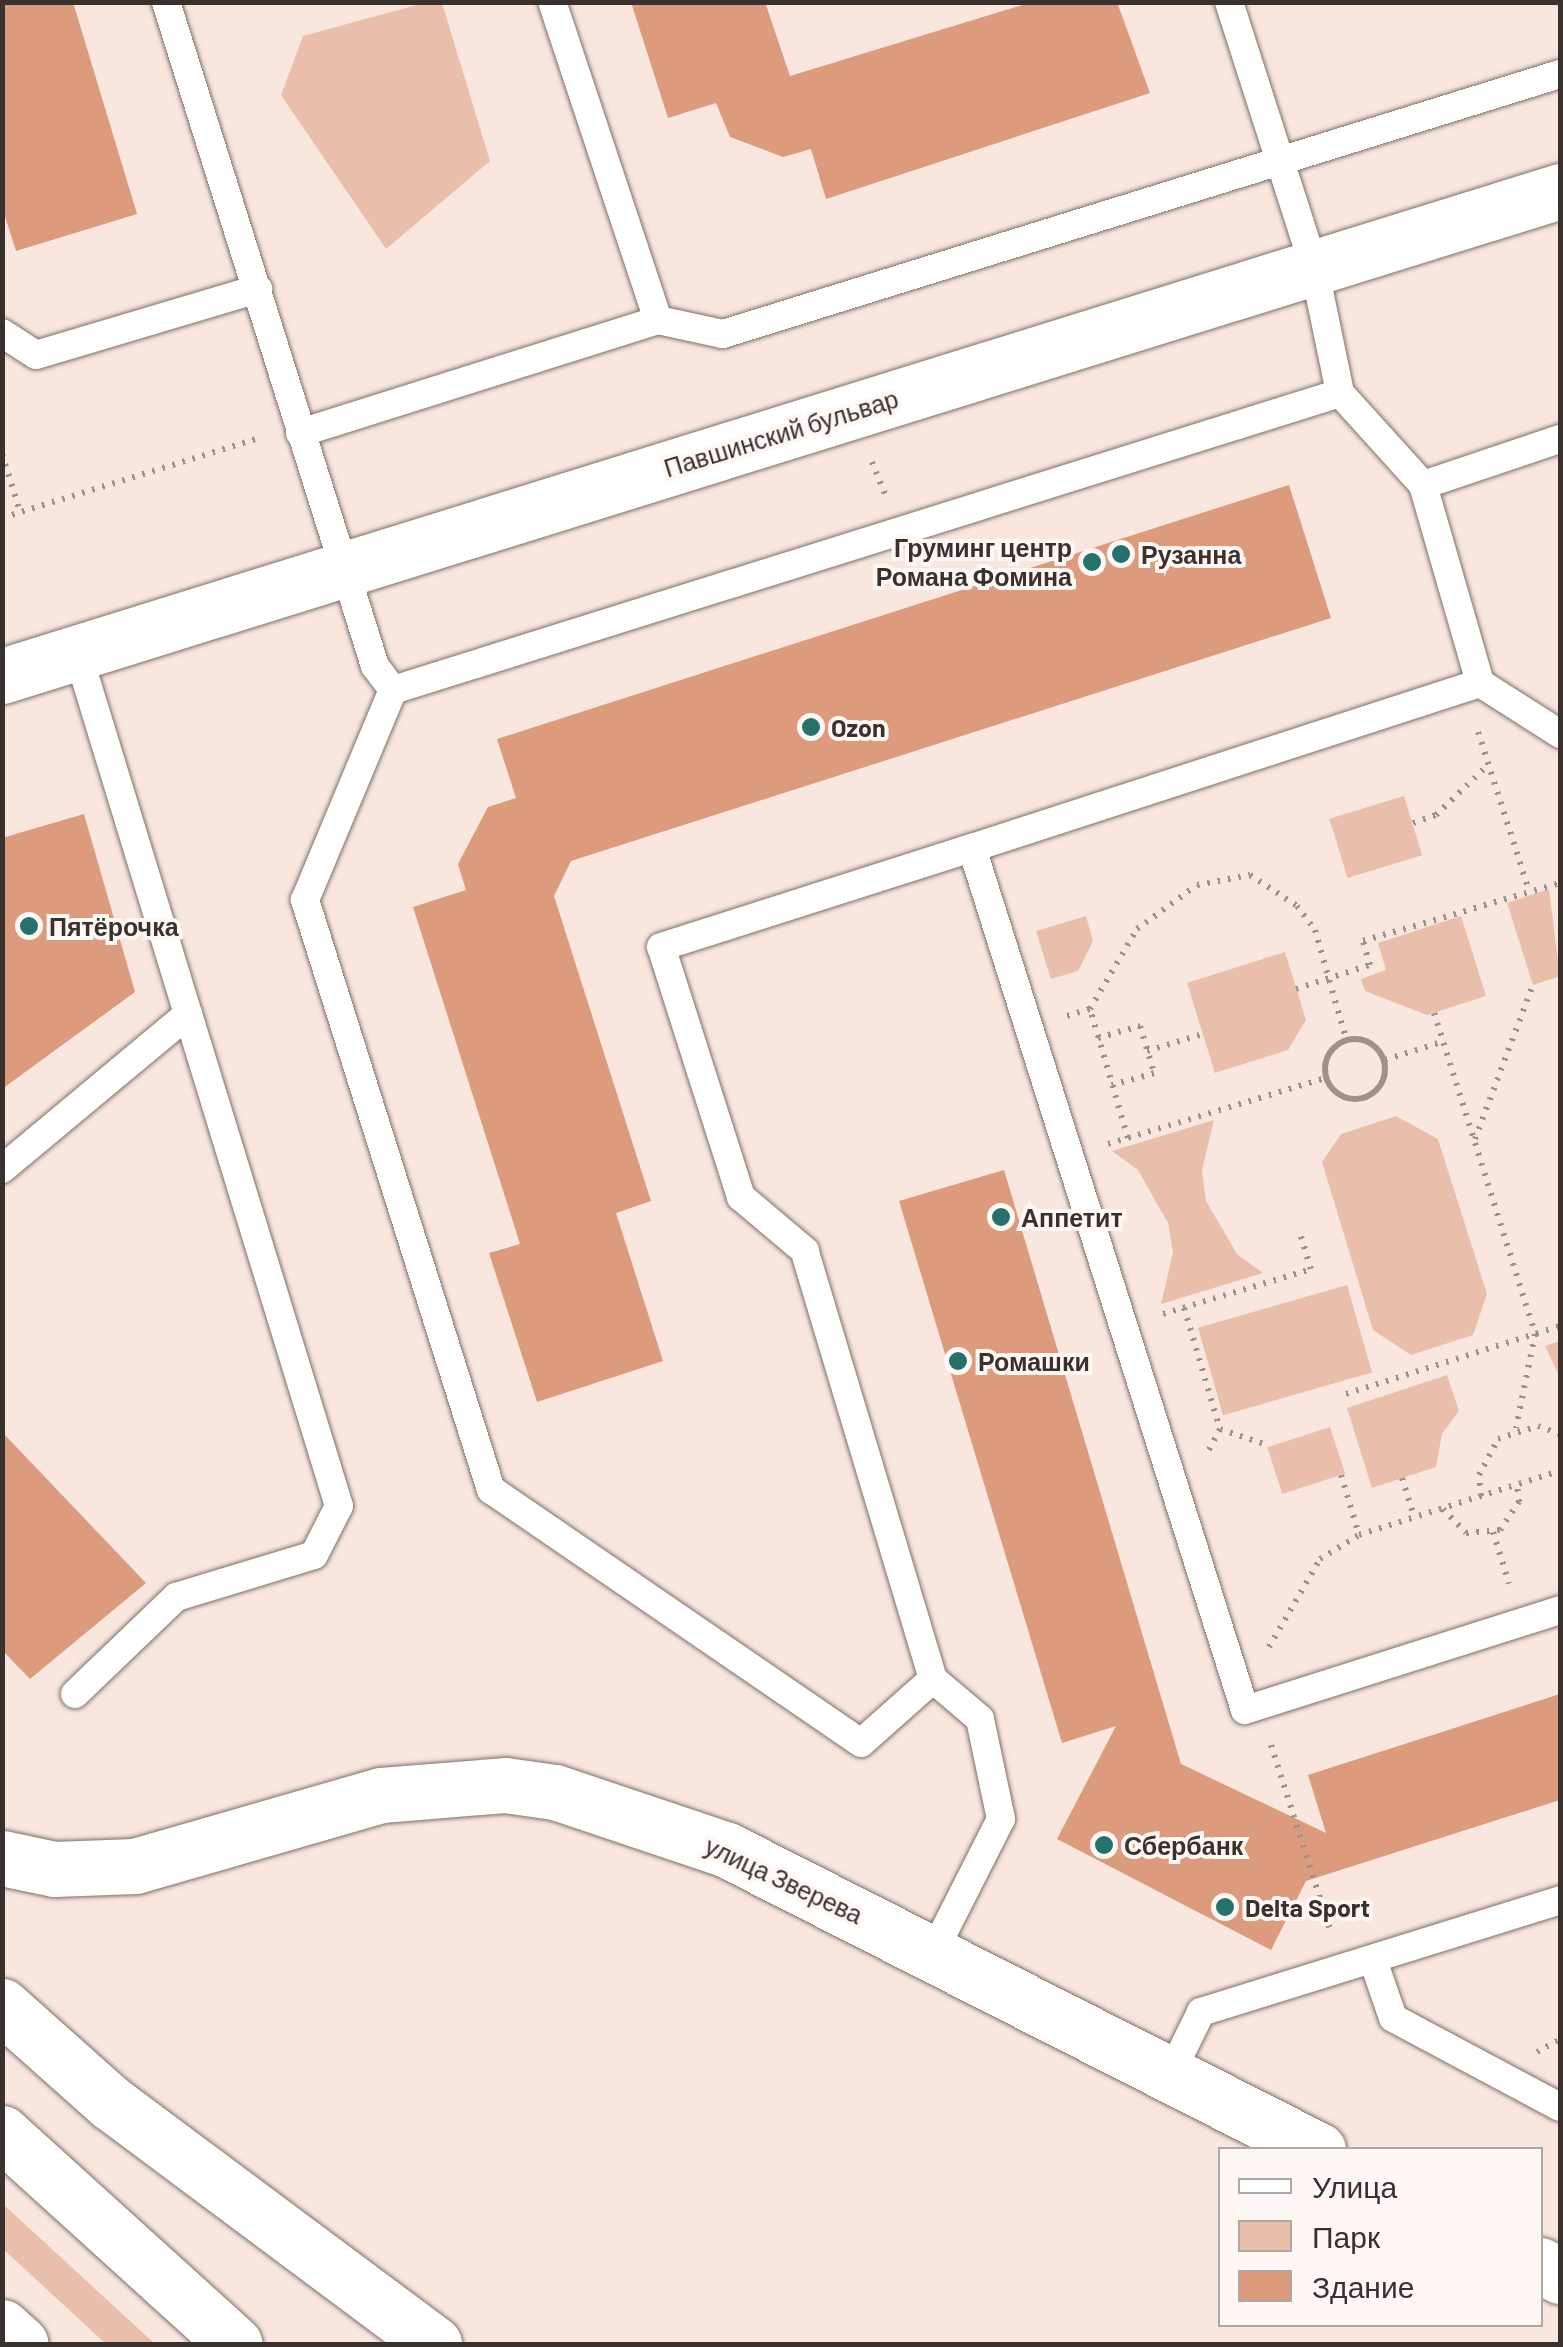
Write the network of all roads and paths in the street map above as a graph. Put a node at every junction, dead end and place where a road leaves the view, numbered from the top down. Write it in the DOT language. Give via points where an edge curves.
graph roads {
  1 [pos="166,2"];
  2 [pos="552,2"];
  3 [pos="1228,2"];
  4 [pos="1560,74"];
  5 [pos="1280,161"];
  6 [pos="1560,191"];
  7 [pos="1314,266"];
  8 [pos="258,289"];
  9 [pos="658,320"];
  10 [pos="2,333"];
  11 [pos="1340,393"];
  12 [pos="299,429"];
  13 [pos="1560,439"];
  14 [pos="2,454"];
  15 [pos="1424,485"];
  16 [pos="20,512"];
  17 [pos="2,518"];
  18 [pos="344,569"];
  19 [pos="78,654"];
  20 [pos="2,676"];
  21 [pos="1472,686"];
  22 [pos="392,690"];
  23 [pos="1560,734"];
  24 [pos="1488,765"];
  25 [pos="1413,823"];
  26 [pos="972,848"];
  27 [pos="1560,883"];
  28 [pos="1528,888"];
  29 [pos="1330,978"];
  30 [pos="1532,985"];
  31 [pos="1296,988"];
  32 [pos="1434,1013"];
  33 [pos="188,1014"];
  34 [pos="1203,1034"];
  35 [pos="1098,1038"];
  36 [pos="1346,1039"];
  37 [pos="1442,1042"];
  38 [pos="1147,1050"];
  39 [pos="1385,1060"];
  40 [pos="1325,1078"];
  41 [pos="1112,1086"];
  42 [pos="1128,1138"];
  43 [pos="1474,1140"];
  44 [pos="1069,1156"];
  45 [pos="2,1170"];
  46 [pos="1300,1232"];
  47 [pos="1184,1308"];
  48 [pos="1124,1326"];
  49 [pos="1560,1326"];
  50 [pos="1535,1334"];
  51 [pos="1346,1394"];
  52 [pos="1220,1428"];
  53 [pos="1516,1428"];
  54 [pos="1560,1434"];
  55 [pos="1267,1445"];
  56 [pos="1340,1475"];
  57 [pos="1402,1478"];
  58 [pos="1518,1484"];
  59 [pos="1481,1496"];
  60 [pos="1180,1504"];
  61 [pos="1443,1508"];
  62 [pos="1414,1517"];
  63 [pos="1492,1532"];
  64 [pos="1359,1535"];
  65 [pos="1560,1610"];
  66 [pos="1521,1622"];
  67 [pos="933,1680"];
  68 [pos="75,1694"];
  69 [pos="2,1858"];
  70 [pos="1560,1900"];
  71 [pos="934,1950"];
  72 [pos="1373,1960"];
  73 [pos="2,2006"];
  74 [pos="1171,2073"];
  75 [pos="1560,2107"];
  76 [pos="2,2133"];
  77 [pos="1312,2147"];
  78 [pos="2,2327"];
  79 [pos="22,2344"];
  80 [pos="236,2344"];
  81 [pos="434,2344"];
  1 -- 8 [label="lane"];
  2 -- 9 [label="lane"];
  3 -- 5 [label="lane"];
  4 -- 5 [label="lane"];
  5 -- 7 [label="lane"];
  5 -- 9 [label="lane" via="723,334"];
  6 -- 7 [label="street, Павшинский бульвар"];
  7 -- 11 [label="lane"];
  7 -- 18 [label="street, Павшинский бульвар"];
  8 -- 10 [label="lane" via="36,355"];
  8 -- 12 [label="lane"];
  9 -- 12 [label="lane"];
  11 -- 15 [label="lane"];
  11 -- 22 [label="lane"];
  12 -- 16 [label="path"];
  12 -- 18 [label="lane"];
  13 -- 15 [label="lane"];
  14 -- 16 [label="path"];
  15 -- 21 [label="lane"];
  16 -- 17 [label="path"];
  18 -- 19 [label="street, Павшинский бульвар"];
  18 -- 22 [label="lane" via="375,666"];
  19 -- 20 [label="street, Павшинский бульвар"];
  19 -- 33 [label="lane"];
  21 -- 23 [label="lane"];
  21 -- 24 [label="path"];
  21 -- 26 [label="lane"];
  22 -- 67 [label="lane" via="306,900 490,1490 861,1744"];
  24 -- 25 [label="path" via="1436,815"];
  24 -- 28 [label="path"];
  26 -- 44 [label="lane"];
  26 -- 67 [label="lane" via="660,948 741,1197 805,1251"];
  27 -- 28 [label="path"];
  28 -- 29 [label="path" via="1363,941 1370,965"];
  29 -- 31 [label="path"];
  29 -- 35 [label="path" via="1297,906 1250,876 1219,878 1166,902 1137,929 1090,1010"];
  29 -- 36 [label="path"];
  30 -- 43 [label="path"];
  32 -- 37 [label="path"];
  33 -- 45 [label="lane"];
  33 -- 68 [label="lane" via="339,1506 314,1554 176,1597"];
  34 -- 38 [label="path"];
  35 -- 38 [label="path" via="1140,1026"];
  35 -- 41 [label="path"];
  36 -- 39 [label="path" via="1362,1038"];
  36 -- 40 [label="path" via="1325,1062"];
  37 -- 39 [label="path"];
  37 -- 43 [label="path"];
  38 -- 41 [label="path" via="1154,1073"];
  39 -- 40 [label="path" via="1385,1076 1364,1099 1347,1099"];
  40 -- 42 [label="path"];
  41 -- 42 [label="path"];
  42 -- 44 [label="path"];
  43 -- 50 [label="path"];
  44 -- 48 [label="lane"];
  46 -- 47 [label="path" via="1311,1269"];
  47 -- 48 [label="path"];
  47 -- 52 [label="path"];
  48 -- 60 [label="lane"];
  49 -- 50 [label="path"];
  50 -- 51 [label="path"];
  50 -- 53 [label="path"];
  52 -- 55 [label="path"];
  52 -- 60 [label="path"];
  53 -- 54 [label="path"];
  53 -- 59 [label="path" via="1485,1455"];
  56 -- 64 [label="path"];
  57 -- 62 [label="path"];
  58 -- 63 [label="path" via="1512,1518"];
  60 -- 66 [label="lane" via="1245,1710"];
  61 -- 63 [label="path" via="1466,1533"];
  63 -- 66 [label="path"];
  65 -- 66 [label="lane"];
  67 -- 71 [label="lane" via="980,1719 1001,1819"];
  69 -- 71 [label="street, улица Зверева" via="54,1869 135,1866 381,1796 505,1784 727,1850"];
  70 -- 72 [label="lane"];
  71 -- 74 [label="street, улица Зверева"];
  72 -- 74 [label="lane" via="1201,2012"];
  72 -- 75 [label="lane" via="1393,2018"];
  73 -- 81 [label="street" via="110,2103"];
  74 -- 77 [label="street, улица Зверева"];
  76 -- 80 [label="street"];
  78 -- 79 [label="street"];
}
